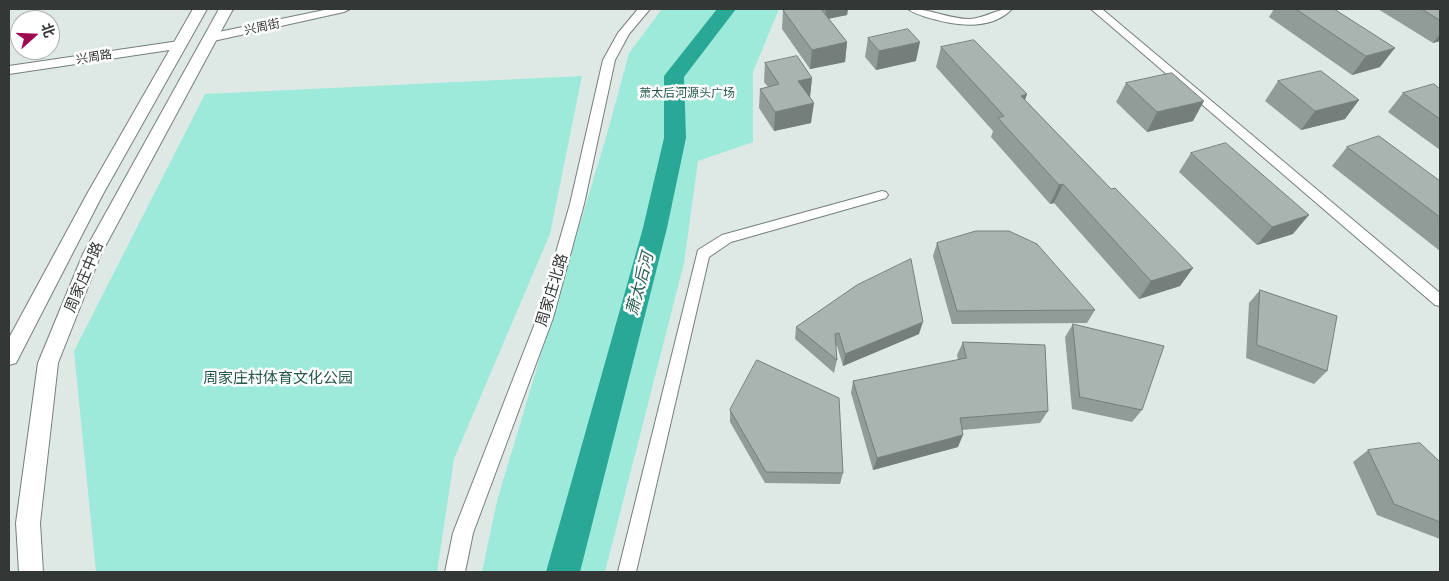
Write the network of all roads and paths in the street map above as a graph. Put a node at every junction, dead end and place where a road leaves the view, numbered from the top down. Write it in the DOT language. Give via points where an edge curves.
graph roads {
  1 [pos="200,9"];
  2 [pos="226,9"];
  3 [pos="344,9"];
  4 [pos="644,9"];
  5 [pos="913,9"];
  6 [pos="1007,9"];
  7 [pos="1096,9"];
  8 [pos="209,38"];
  9 [pos="179,44"];
  10 [pos="9,70"];
  11 [pos="882,195"];
  12 [pos="1440,301"];
  13 [pos="9,357"];
  14 [pos="31,572"];
  15 [pos="455,572"];
  16 [pos="627,572"];
  1 -- 9 [label="main road, 周家庄中路"];
  2 -- 8 [label="main road, 周家庄中路"];
  3 -- 8 [label="street, 兴周街"];
  4 -- 15 [label="street, 周家庄北路" via="624,33 609,60 578,204 545,318 463,533"];
  5 -- 6 [label="street" via="948,22 983,19"];
  7 -- 12 [label="street"];
  8 -- 14 [label="main road, 周家庄中路" via="92,254 48,363 28,523"];
  9 -- 10 [label="street, 兴周路"];
  9 -- 13 [label="main road, 周家庄中路"];
  11 -- 16 [label="street" via="727,238 703,254"];
}
